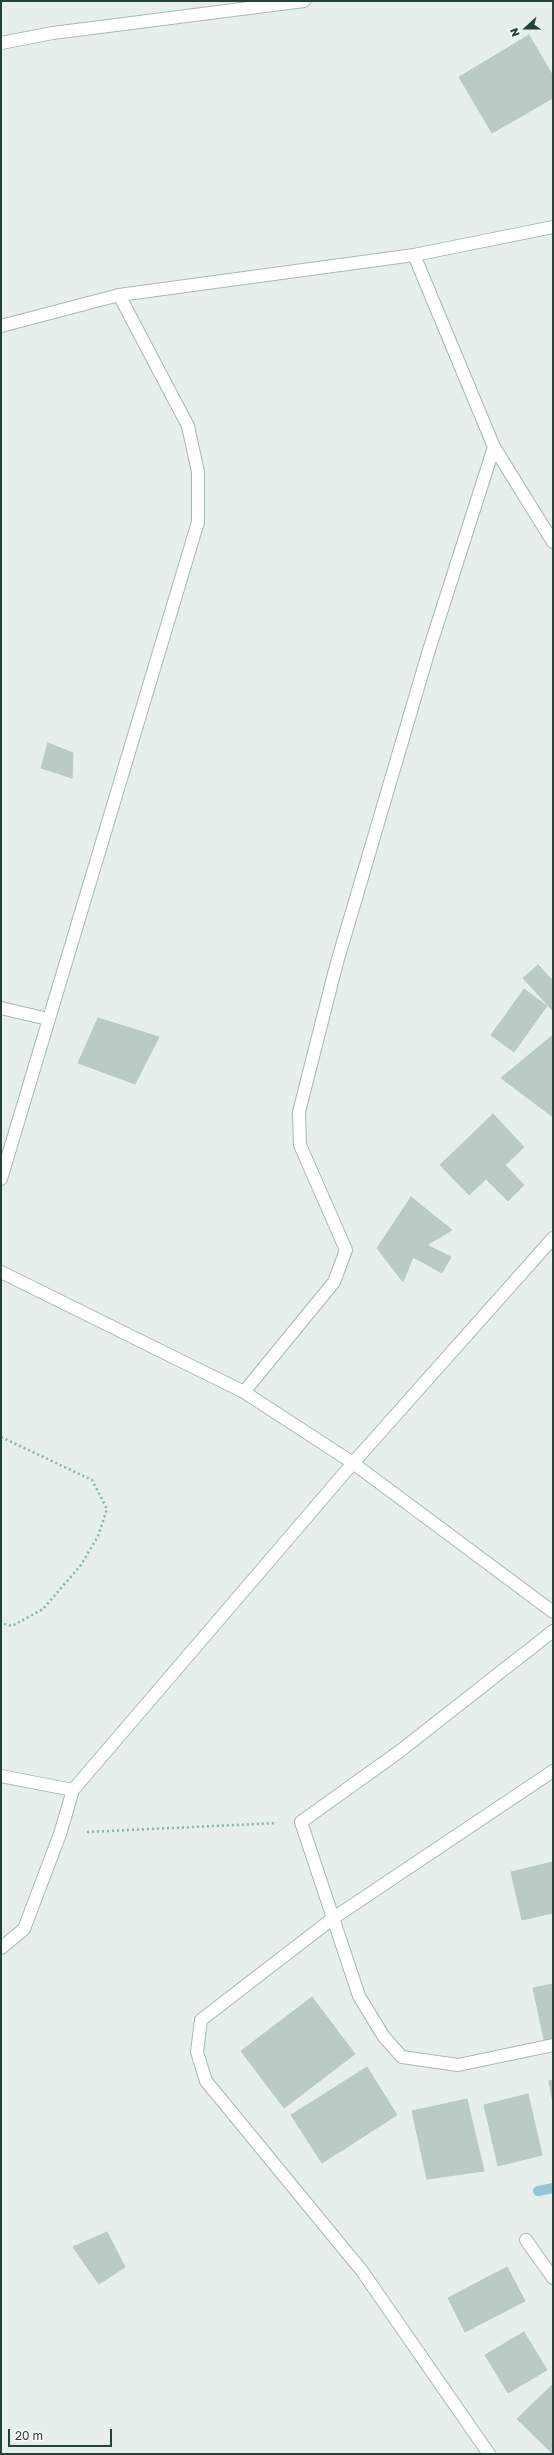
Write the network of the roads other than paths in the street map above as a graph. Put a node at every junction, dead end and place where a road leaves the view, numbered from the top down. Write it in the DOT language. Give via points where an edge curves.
graph roads {
  1 [pos="304,1"];
  2 [pos="1,43"];
  3 [pos="553,227"];
  4 [pos="414,255"];
  5 [pos="119,294"];
  6 [pos="1,326"];
  7 [pos="494,447"];
  8 [pos="553,542"];
  9 [pos="1,1008"];
  10 [pos="48,1019"];
  11 [pos="1,1179"];
  12 [pos="553,1238"];
  13 [pos="1,1272"];
  14 [pos="244,1392"];
  15 [pos="353,1463"];
  16 [pos="553,1612"];
  17 [pos="553,1630"];
  18 [pos="553,1771"];
  19 [pos="1,1776"];
  20 [pos="73,1790"];
  21 [pos="332,1919"];
  22 [pos="1,1948"];
  23 [pos="553,2045"];
  24 [pos="526,2240"];
  25 [pos="553,2278"];
  26 [pos="489,2454"];
  1 -- 2 [label="street" via="53,33"];
  3 -- 4 [label="street"];
  4 -- 5 [label="street"];
  4 -- 7 [label="street"];
  5 -- 6 [label="street"];
  5 -- 10 [label="street" via="188,426 198,472 198,522"];
  7 -- 8 [label="street"];
  7 -- 14 [label="street" via="429,650 341,951 299,1112 300,1145 346,1250 334,1282"];
  9 -- 10 [label="street"];
  10 -- 11 [label="street"];
  12 -- 15 [label="street"];
  13 -- 14 [label="street"];
  14 -- 15 [label="street"];
  15 -- 16 [label="street"];
  15 -- 20 [label="street"];
  17 -- 21 [label="street" via="400,1750 301,1822"];
  18 -- 21 [label="street"];
  19 -- 20 [label="street"];
  20 -- 22 [label="street" via="60,1834 24,1930"];
  21 -- 23 [label="street" via="359,1996 384,2037 402,2057 458,2065"];
  21 -- 26 [label="street" via="201,2020 197,2052 206,2081 362,2271"];
  24 -- 25 [label="street"];
}
